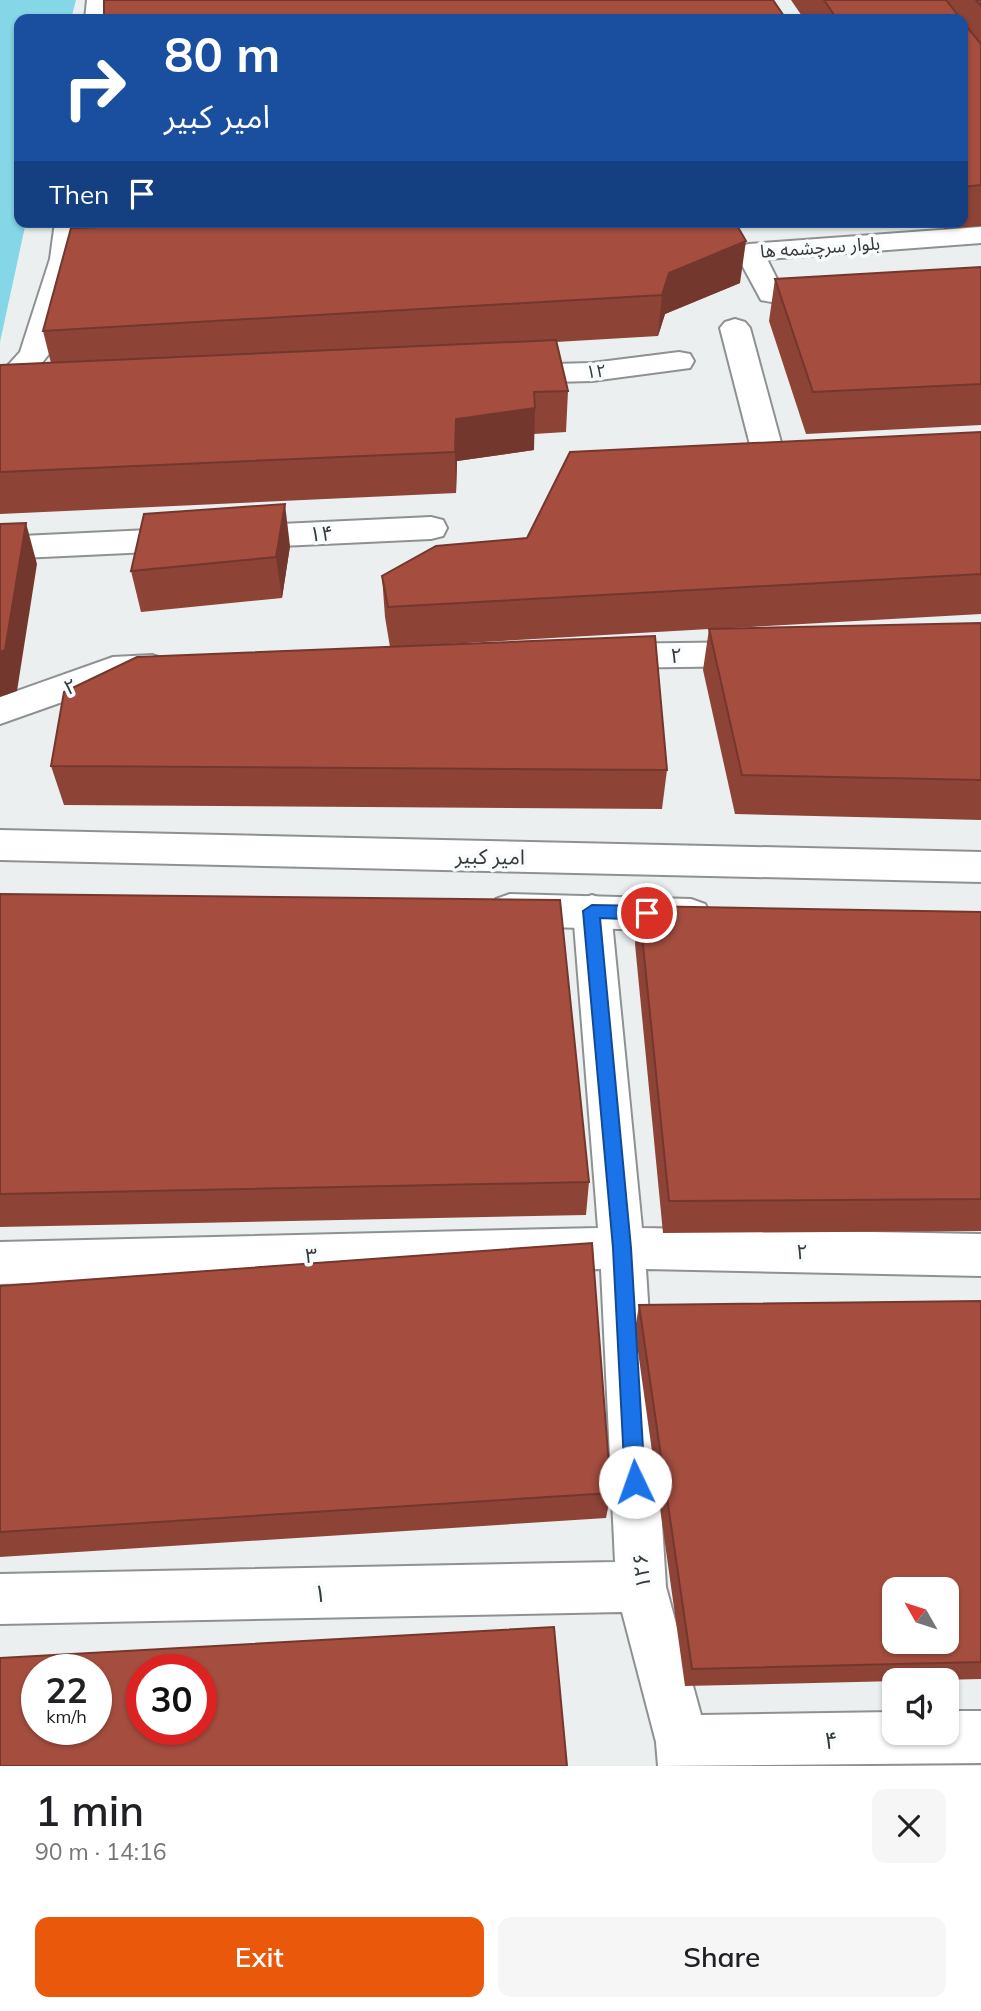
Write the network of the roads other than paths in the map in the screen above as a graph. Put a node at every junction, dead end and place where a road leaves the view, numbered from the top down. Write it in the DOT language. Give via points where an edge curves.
graph roads {
  1 [pos="125,5"];
  2 [pos="98,8"];
  3 [pos="70,228"];
  4 [pos="909,231"];
  5 [pos="981,235"];
  6 [pos="723,237"];
  7 [pos="749,252"];
  8 [pos="850,287"];
  9 [pos="735,328"];
  10 [pos="679,361"];
  11 [pos="481,374"];
  12 [pos="51,382"];
  13 [pos="4,385"];
  14 [pos="773,472"];
  15 [pos="432,528"];
  16 [pos="0,548"];
  17 [pos="785,653"];
  18 [pos="576,657"];
  19 [pos="178,667"];
  20 [pos="0,711"];
  21 [pos="0,845"];
  22 [pos="981,867"];
  23 [pos="481,909"];
  24 [pos="592,911"];
  25 [pos="731,916"];
  26 [pos="622,1248"];
  27 [pos="981,1255"];
  28 [pos="0,1263"];
  29 [pos="641,1587"];
  30 [pos="0,1599"];
  31 [pos="981,1737"];
  32 [pos="683,1754"];
  1 -- 2 [label="street"];
  3 -- 13 [label="street" via="78,259 34,355"];
  4 -- 5 [label="street, بلوار سرچشمه ها"];
  4 -- 7 [label="street, بلوار سرچشمه ها"];
  6 -- 7 [label="street"];
  7 -- 8 [label="street, بلوار سرچشمه ها" via="771,293"];
  9 -- 14 [label="street"];
  10 -- 11 [label="street, ۱۲" via="592,372"];
  12 -- 13 [label="street"];
  15 -- 16 [label="street, ۱۴"];
  17 -- 18 [label="street, ۲"];
  19 -- 20 [label="street, ۲" via="113,670"];
  21 -- 22 [label="street, امیر کبیر"];
  23 -- 24 [label="street"];
  24 -- 25 [label="street"];
  24 -- 26 [label="street, ۱۲۶"];
  26 -- 27 [label="street, ۲"];
  26 -- 28 [label="street, ۳"];
  26 -- 29 [label="street, ۱۲۶"];
  29 -- 30 [label="street, ۱"];
  29 -- 32 [label="street, ۱۲۶"];
  31 -- 32 [label="street, ۴"];
}
